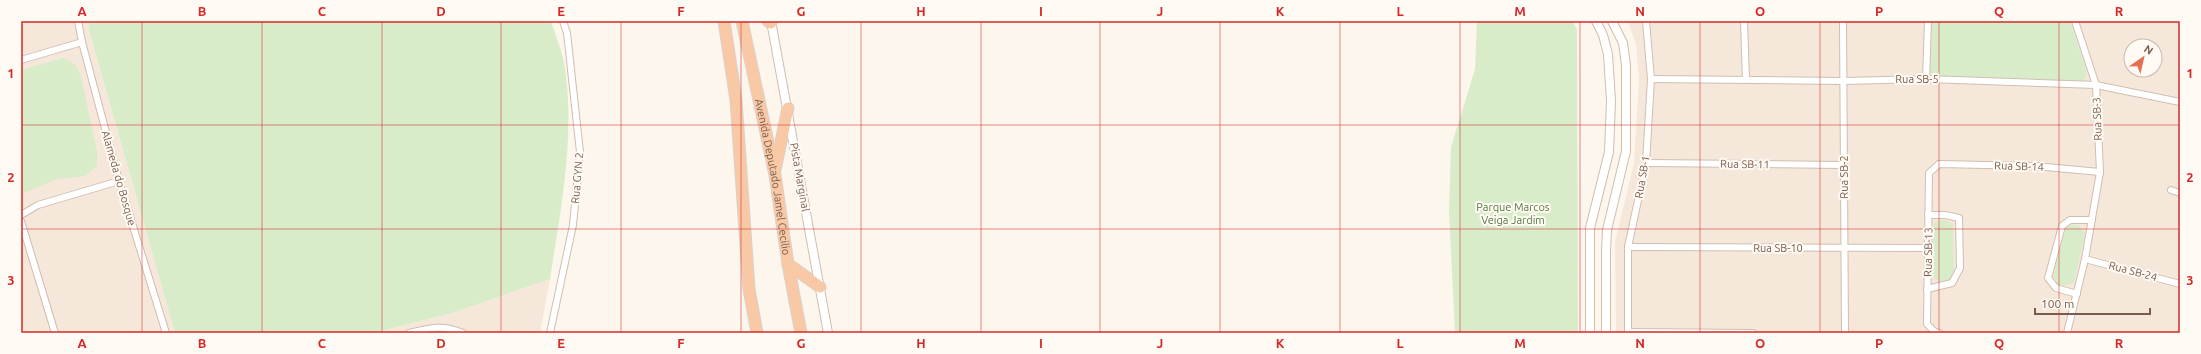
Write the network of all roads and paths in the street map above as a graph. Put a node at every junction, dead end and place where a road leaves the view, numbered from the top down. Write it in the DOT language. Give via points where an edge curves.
graph roads {
  1 [pos="78,21"];
  2 [pos="563,21"];
  3 [pos="724,21"];
  4 [pos="742,21"];
  5 [pos="1596,21"];
  6 [pos="1612,21"];
  7 [pos="1646,21"];
  8 [pos="1744,21"];
  9 [pos="1843,21"];
  10 [pos="1928,21"];
  11 [pos="2075,21"];
  12 [pos="770,22"];
  13 [pos="82,42"];
  14 [pos="21,60"];
  15 [pos="1651,79"];
  16 [pos="1926,79"];
  17 [pos="1746,80"];
  18 [pos="1843,80"];
  19 [pos="2096,85"];
  20 [pos="2180,102"];
  21 [pos="788,108"];
  22 [pos="1646,163"];
  23 [pos="1939,164"];
  24 [pos="1844,166"];
  25 [pos="2100,172"];
  26 [pos="775,175"];
  27 [pos="119,181"];
  28 [pos="2171,190"];
  29 [pos="2180,193"];
  30 [pos="21,215"];
  31 [pos="1928,215"];
  32 [pos="2092,220"];
  33 [pos="21,221"];
  34 [pos="1628,247"];
  35 [pos="1928,248"];
  36 [pos="1844,249"];
  37 [pos="2085,258"];
  38 [pos="788,264"];
  39 [pos="2180,284"];
  40 [pos="820,287"];
  41 [pos="1927,289"];
  42 [pos="2077,294"];
  43 [pos="55,333"];
  44 [pos="166,333"];
  45 [pos="409,333"];
  46 [pos="463,333"];
  47 [pos="550,333"];
  48 [pos="757,333"];
  49 [pos="801,333"];
  50 [pos="828,333"];
  51 [pos="1590,333"];
  52 [pos="1606,333"];
  53 [pos="1628,333"];
  54 [pos="1753,333"];
  55 [pos="1845,333"];
  56 [pos="1937,333"];
  57 [pos="2067,333"];
  1 -- 13 [label="street, Alameda do Bosque"];
  2 -- 47 [label="street, Rua GYN 2" via="568,34 580,152 573,225"];
  3 -- 48 [label="highway, Avenida Deputado Jamel Cecilio" via="736,100 749,289"];
  4 -- 26 [label="highway, Avenida Deputado Jamel Cecilio"];
  5 -- 51 [label="street" via="1608,54 1611,101 1609,152 1590,228"];
  6 -- 52 [label="street" via="1623,43 1626,65 1626,151 1608,230"];
  7 -- 15 [label="street, Rua SB-1"];
  8 -- 17 [label="street"];
  9 -- 18 [label="street, Rua SB-2"];
  10 -- 16 [label="street"];
  11 -- 19 [label="street, Rua SB-3"];
  12 -- 21 [label="street, Pista Marginal"];
  13 -- 14 [label="street"];
  13 -- 27 [label="street, Alameda do Bosque"];
  15 -- 17 [label="street, Rua SB-5"];
  15 -- 22 [label="street, Rua SB-1"];
  16 -- 18 [label="street, Rua SB-5"];
  16 -- 19 [label="street, Rua SB-5"];
  17 -- 18 [label="street, Rua SB-5"];
  18 -- 24 [label="street, Rua SB-2"];
  19 -- 20 [label="street, Rua SB-5"];
  19 -- 25 [label="street, Rua SB-3"];
  21 -- 26 [label="highway"];
  21 -- 40 [label="street, Pista Marginal"];
  22 -- 24 [label="street, Rua SB-11"];
  22 -- 34 [label="street, Rua SB-1"];
  23 -- 25 [label="street, Rua SB-14" via="2035,166"];
  23 -- 31 [label="street, Rua SB-13" via="1929,173"];
  24 -- 36 [label="street, Rua SB-2"];
  25 -- 32 [label="street, Rua SB-3"];
  26 -- 38 [label="highway, Avenida Deputado Jamel Cecilio"];
  27 -- 30 [label="street" via="38,205"];
  27 -- 44 [label="street, Alameda do Bosque"];
  28 -- 29 [label="street"];
  31 -- 35 [label="street, Rua SB-13"];
  31 -- 41 [label="street, Rua SB-13" via="1959,218 1960,268 1952,283"];
  32 -- 37 [label="street, Rua SB-3"];
  32 -- 42 [label="street" via="2070,220 2062,226 2048,278 2056,288"];
  33 -- 43 [label="street"];
  34 -- 36 [label="street, Rua SB-10"];
  34 -- 53 [label="street, Rua SB-1"];
  35 -- 36 [label="street, Rua SB-10"];
  35 -- 41 [label="street, Rua SB-13"];
  36 -- 55 [label="street, Rua SB-2"];
  37 -- 39 [label="street, Rua SB-24"];
  37 -- 42 [label="street, Rua SB-3"];
  38 -- 40 [label="highway"];
  38 -- 49 [label="highway, Avenida Deputado Jamel Cecilio"];
  40 -- 50 [label="street, Pista Marginal"];
  41 -- 56 [label="street, Rua SB-13" via="1927,324"];
  42 -- 57 [label="street, Rua SB-3"];
  45 -- 46 [label="street" via="435,326 452,328"];
  53 -- 54 [label="street"];
}
